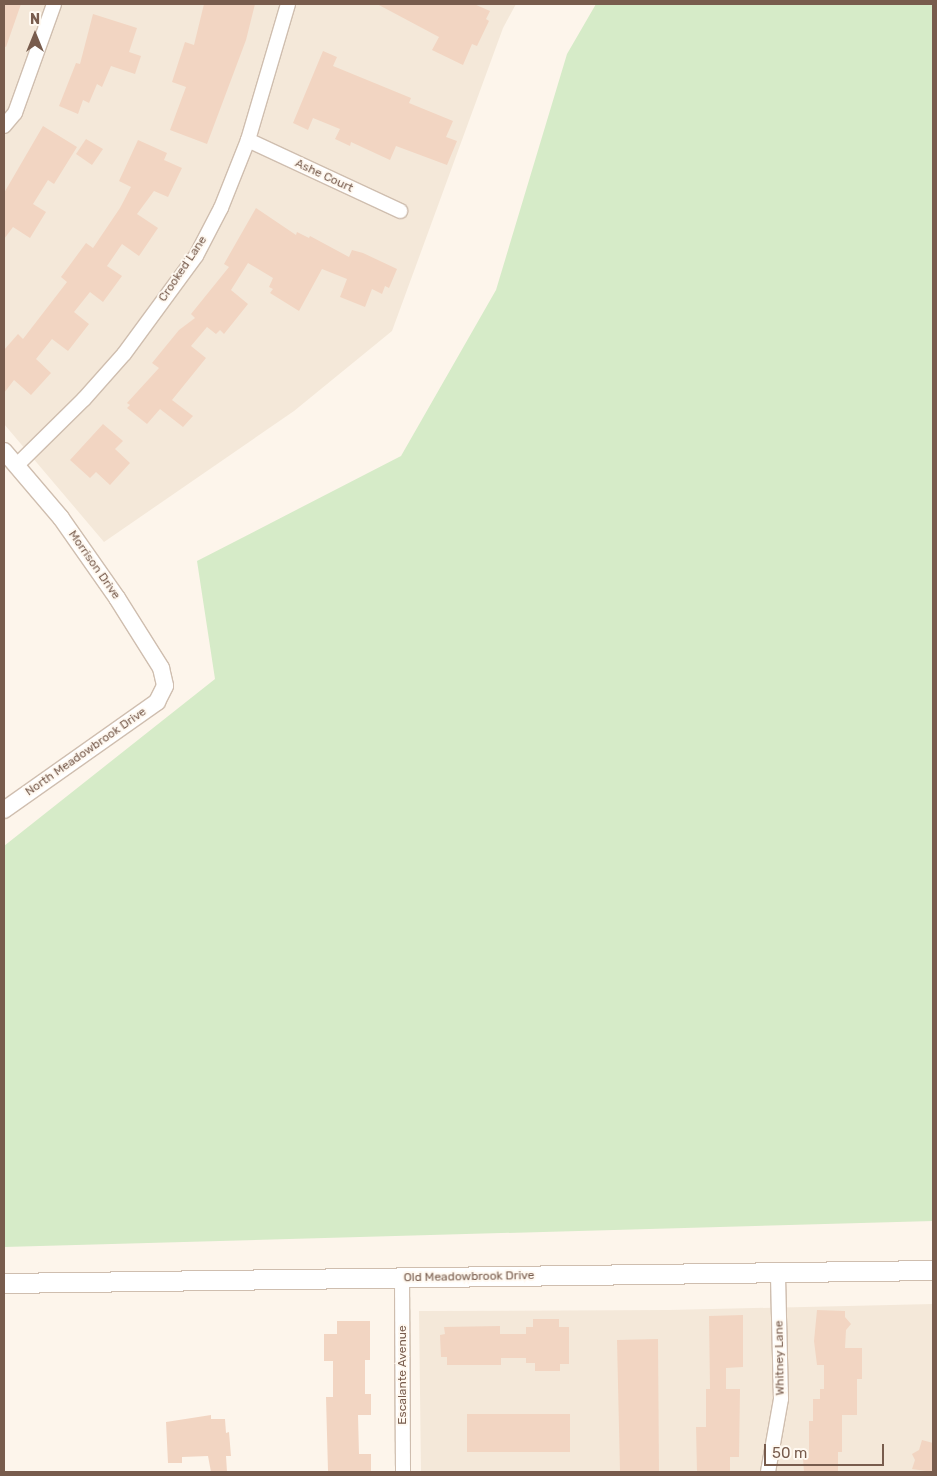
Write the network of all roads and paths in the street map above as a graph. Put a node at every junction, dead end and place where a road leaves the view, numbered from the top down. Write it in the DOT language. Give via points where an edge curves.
graph roads {
  1 [pos="54,4"];
  2 [pos="288,4"];
  3 [pos="4,126"];
  4 [pos="248,140"];
  5 [pos="400,211"];
  6 [pos="4,451"];
  7 [pos="17,465"];
  8 [pos="163,690"];
  9 [pos="4,810"];
  10 [pos="933,1270"];
  11 [pos="778,1272"];
  12 [pos="402,1279"];
  13 [pos="4,1283"];
  14 [pos="403,1472"];
  15 [pos="768,1472"];
  1 -- 3 [label="street" via="15,113"];
  2 -- 4 [label="street, Crooked Lane"];
  4 -- 5 [label="street, Ashe Court"];
  4 -- 7 [label="street, Crooked Lane" via="222,208 196,256 124,354"];
  6 -- 7 [label="street, Morrison Drive"];
  7 -- 8 [label="street, Morrison Drive" via="61,518 117,598 161,668"];
  8 -- 9 [label="street, North Meadowbrook Drive" via="157,702"];
  10 -- 11 [label="main road, Old Meadowbrook Drive"];
  11 -- 12 [label="main road, Old Meadowbrook Drive"];
  11 -- 15 [label="street, Whitney Lane" via="781,1399"];
  12 -- 13 [label="main road, Old Meadowbrook Drive"];
  12 -- 14 [label="street, Escalante Avenue"];
}
